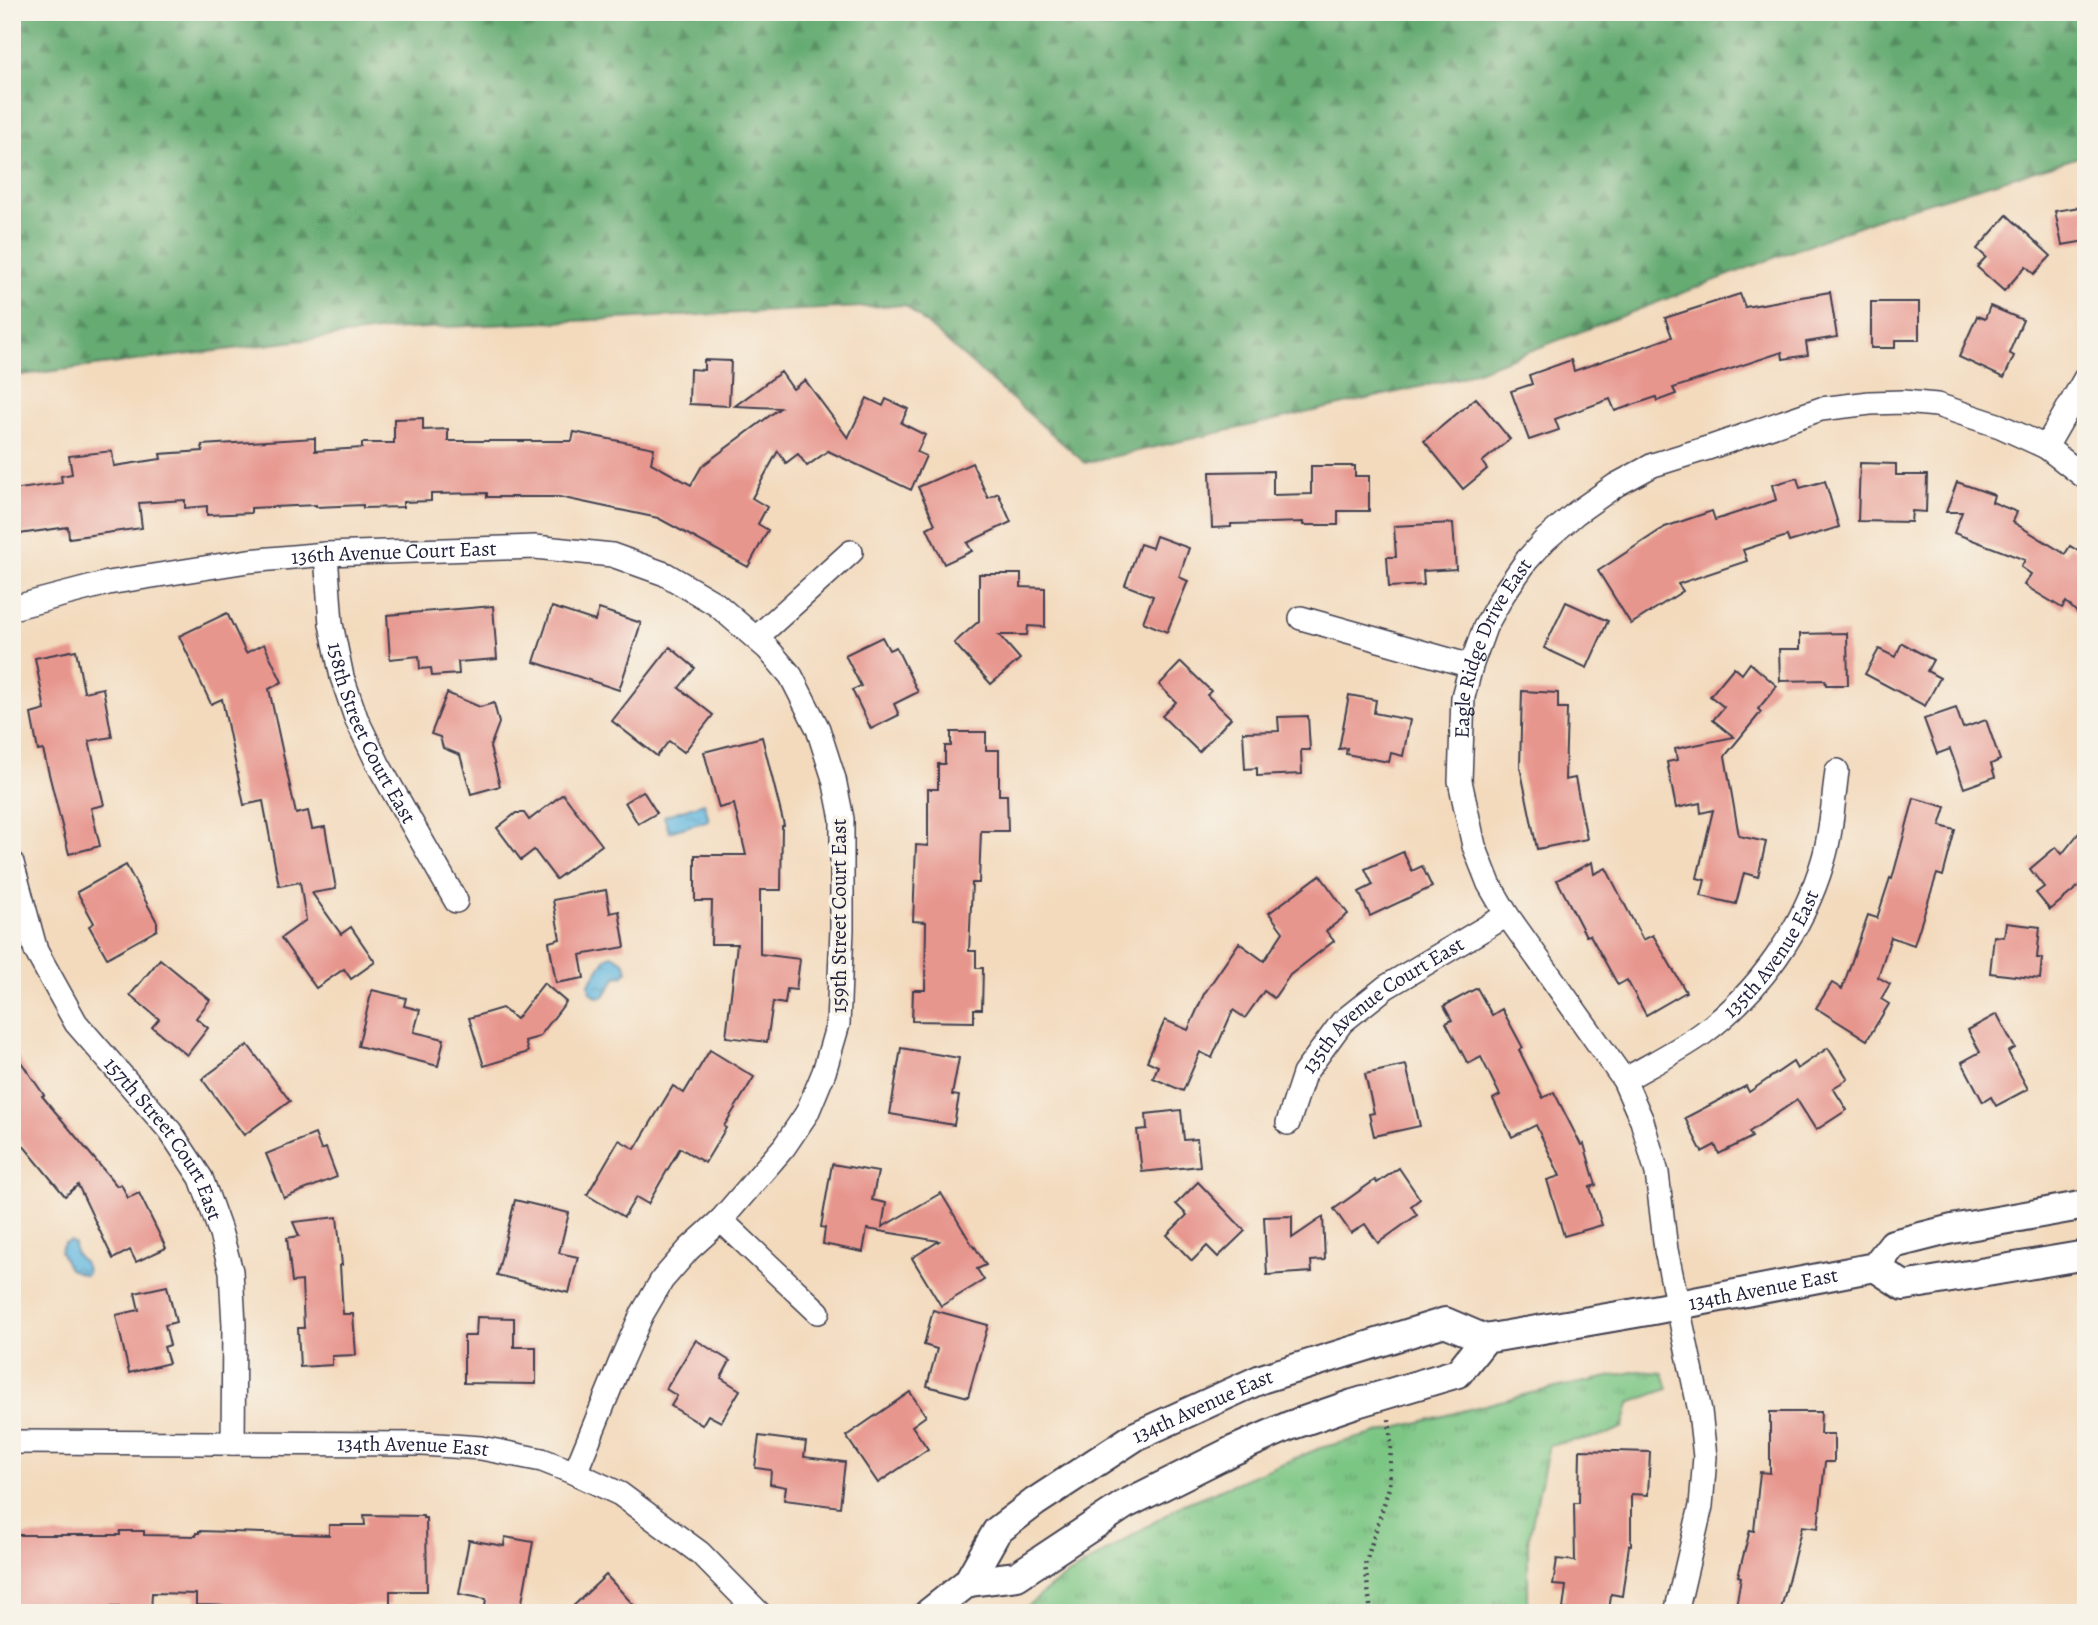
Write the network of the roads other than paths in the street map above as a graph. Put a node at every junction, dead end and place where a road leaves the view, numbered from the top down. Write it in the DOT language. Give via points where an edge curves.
graph roads {
  1 [pos="2086,377"];
  2 [pos="2046,447"];
  3 [pos="2086,478"];
  4 [pos="851,552"];
  5 [pos="326,554"];
  6 [pos="12,608"];
  7 [pos="1301,618"];
  8 [pos="757,638"];
  9 [pos="1471,666"];
  10 [pos="1837,771"];
  11 [pos="12,863"];
  12 [pos="456,901"];
  13 [pos="1507,915"];
  14 [pos="1624,1080"];
  15 [pos="1288,1123"];
  16 [pos="2086,1205"];
  17 [pos="720,1220"];
  18 [pos="2086,1255"];
  19 [pos="1875,1267"];
  20 [pos="1678,1305"];
  21 [pos="818,1312"];
  22 [pos="1485,1339"];
  23 [pos="12,1442"];
  24 [pos="233,1443"];
  25 [pos="575,1473"];
  26 [pos="968,1581"];
  27 [pos="759,1613"];
  28 [pos="929,1613"];
  29 [pos="1675,1613"];
  1 -- 2 [label="street"];
  2 -- 3 [label="street, Eagle Ridge Drive East"];
  2 -- 9 [label="street, Eagle Ridge Drive East" via="1937,405 1870,403 1821,409 1653,465 1576,513 1536,550 1504,593"];
  4 -- 8 [label="street"];
  5 -- 6 [label="street, 136th Avenue Court East" via="143,576"];
  5 -- 8 [label="street, 136th Avenue Court East" via="535,547 612,555 665,574 716,604"];
  5 -- 12 [label="street, 158th Street Court East" via="331,624 356,718"];
  7 -- 9 [label="street"];
  8 -- 17 [label="street, 159th Street Court East" via="791,676 818,729 834,779 842,819 843,860 838,1024 807,1113 784,1147"];
  9 -- 13 [label="street, Eagle Ridge Drive East" via="1463,698 1460,781 1474,846"];
  10 -- 14 [label="street, 135th Avenue East" via="1824,860 1805,910 1775,960 1738,1004 1701,1034"];
  11 -- 24 [label="street, 157th Street Court East" via="36,951 76,1023 170,1131 201,1178 231,1271"];
  13 -- 14 [label="street, Eagle Ridge Drive East"];
  13 -- 15 [label="street, 135th Avenue Court East" via="1385,987 1342,1022 1304,1074"];
  14 -- 20 [label="street, Eagle Ridge Drive East" via="1643,1121 1657,1173"];
  16 -- 19 [label="street" via="1893,1244"];
  17 -- 21 [label="street"];
  17 -- 25 [label="street, 159th Street Court East" via="662,1280 642,1314"];
  18 -- 19 [label="street" via="1904,1286"];
  19 -- 20 [label="street, 134th Avenue East"];
  20 -- 22 [label="street, 134th Avenue East"];
  20 -- 29 [label="street, Eagle Ridge Drive East" via="1705,1457 1701,1506"];
  22 -- 26 [label="street" via="1458,1373 1289,1426 1124,1505 1017,1576"];
  22 -- 26 [label="street, 134th Avenue East" via="1445,1322 1261,1379 1136,1436 997,1531"];
  23 -- 24 [label="street, 134th Avenue East"];
  24 -- 25 [label="street, 134th Avenue East" via="481,1448 542,1460"];
  25 -- 27 [label="street, 134th Avenue East" via="620,1494 700,1553"];
  26 -- 28 [label="street, 134th Avenue East"];
}
